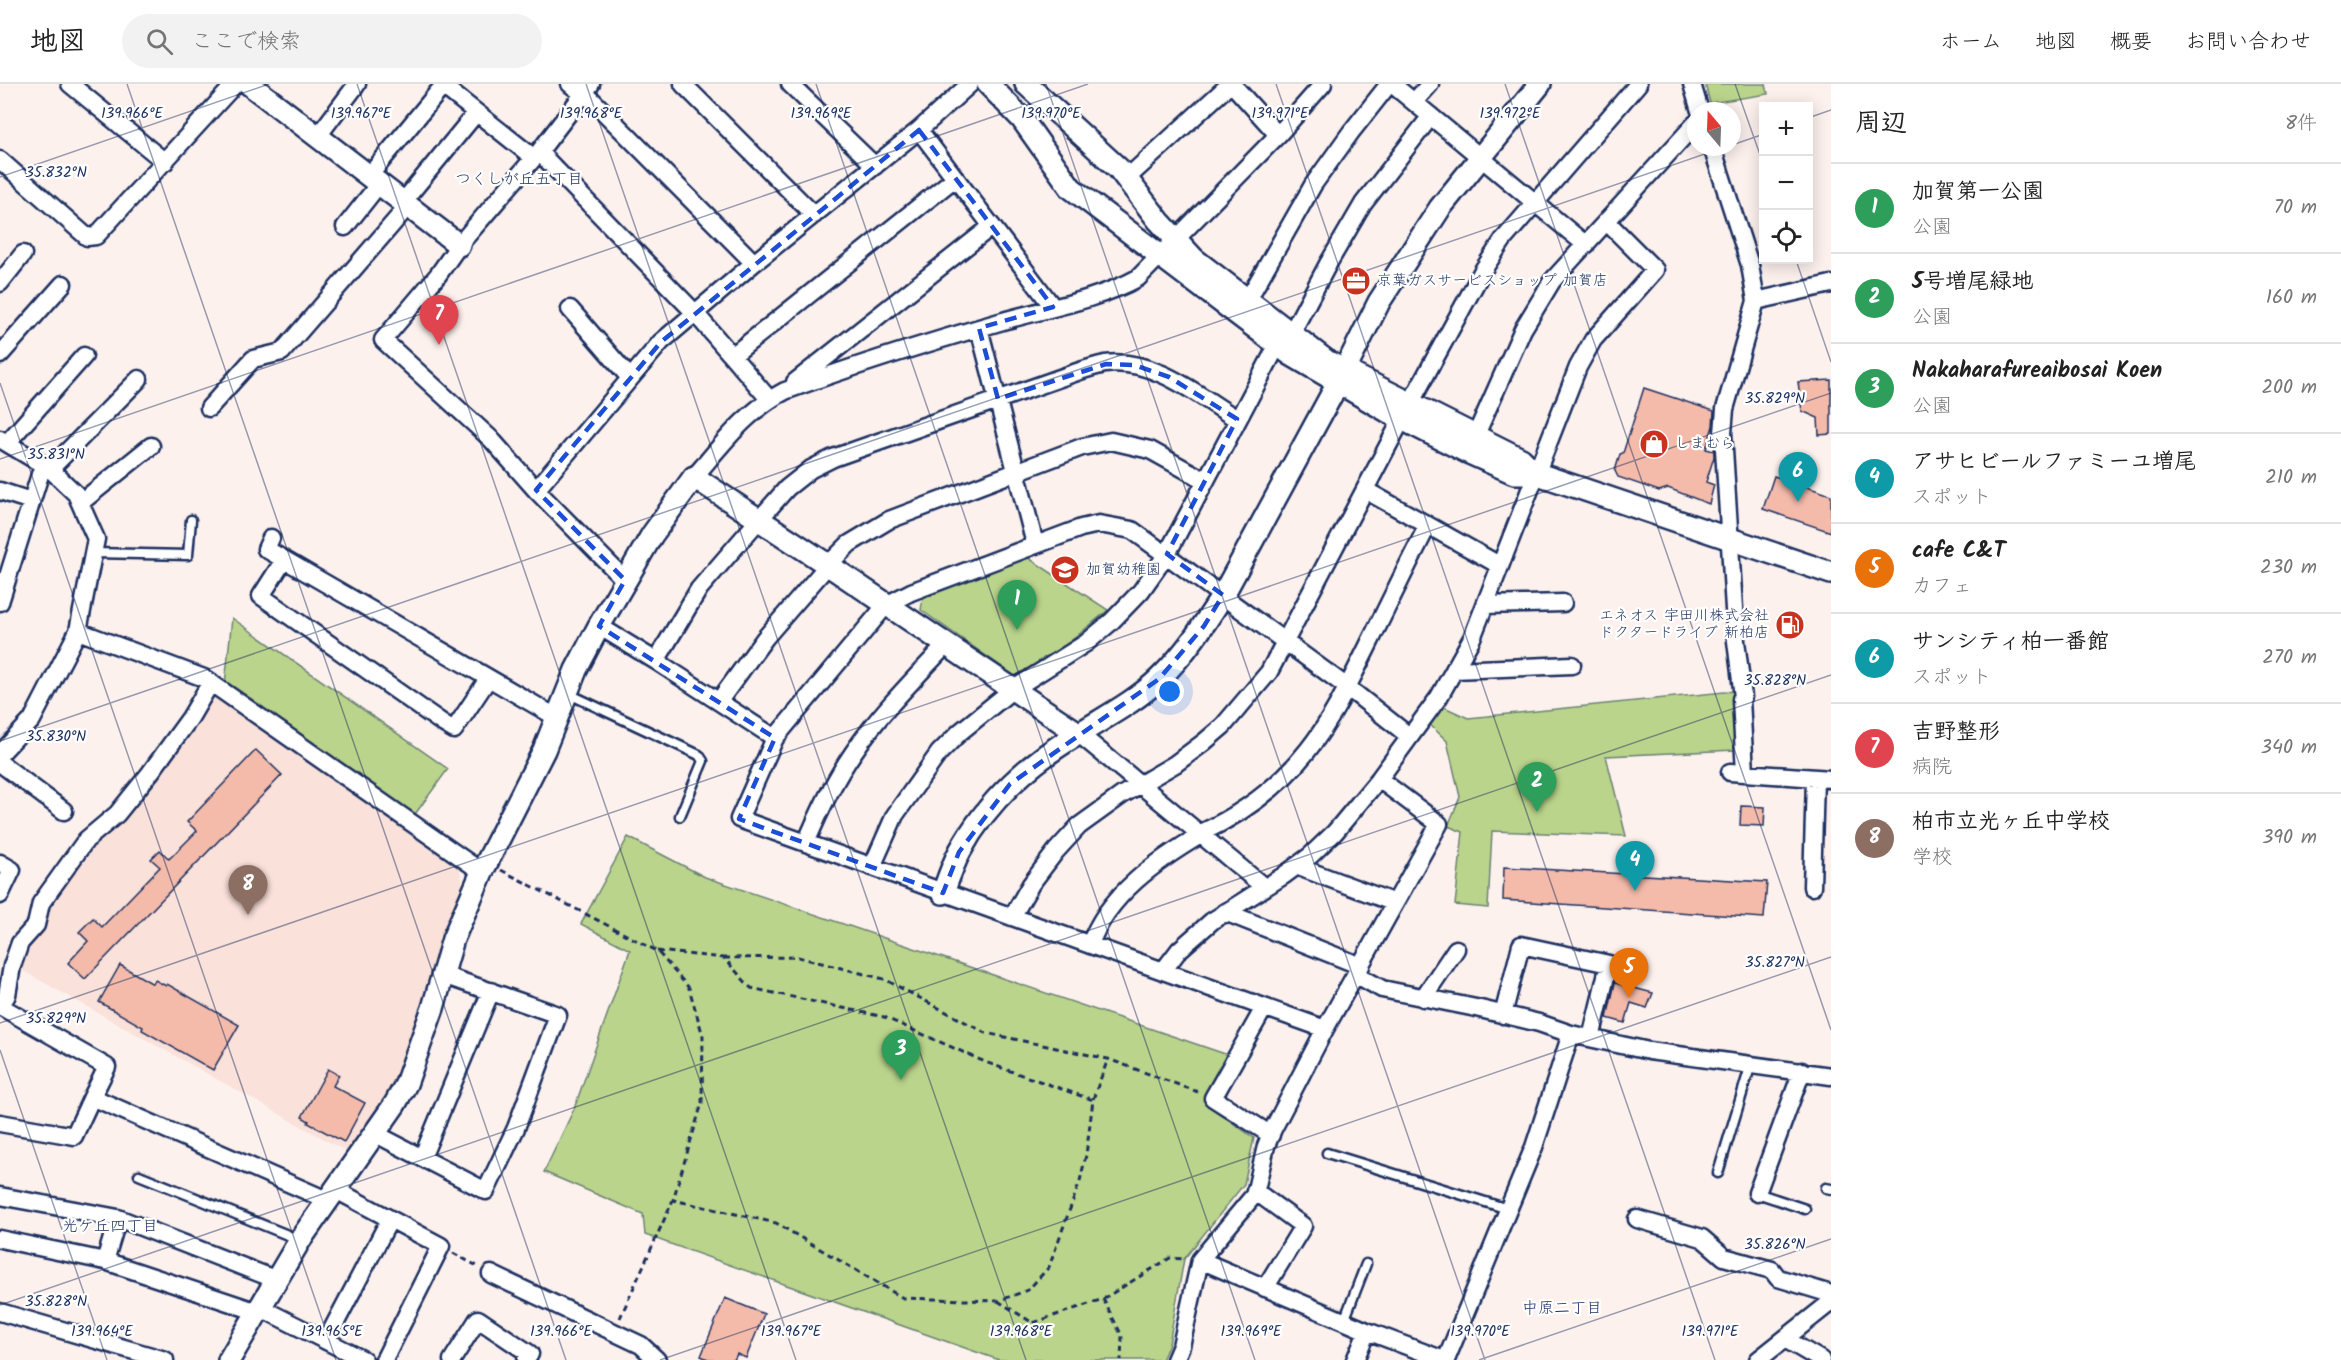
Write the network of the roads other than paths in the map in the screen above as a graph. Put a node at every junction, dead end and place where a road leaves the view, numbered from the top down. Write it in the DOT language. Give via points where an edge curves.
graph roads {
  1 [pos="70,84"];
  2 [pos="357,84"];
  3 [pos="683,84"];
  4 [pos="790,84"];
  5 [pos="970,84"];
  6 [pos="988,84"];
  7 [pos="1026,84"];
  8 [pos="1231,84"];
  9 [pos="1323,84"];
  10 [pos="1390,84"];
  11 [pos="1430,84"];
  12 [pos="1540,84"];
  13 [pos="1638,84"];
  14 [pos="1692,84"];
  15 [pos="248,85"];
  16 [pos="582,89"];
  17 [pos="1414,102"];
  18 [pos="1697,102"];
  19 [pos="476,113"];
  20 [pos="1431,116"];
  21 [pos="919,130"];
  22 [pos="1687,133"];
  23 [pos="1278,135"];
  24 [pos="318,136"];
  25 [pos="537,154"];
  26 [pos="1715,156"];
  27 [pos="1480,157"];
  28 [pos="0,160"];
  29 [pos="165,162"];
  30 [pos="875,166"];
  31 [pos="955,178"];
  32 [pos="1125,179"];
  33 [pos="374,180"];
  34 [pos="1536,201"];
  35 [pos="406,204"];
  36 [pos="814,215"];
  37 [pos="1607,222"];
  38 [pos="992,226"];
  39 [pos="345,227"];
  40 [pos="1175,239"];
  41 [pos="459,245"];
  42 [pos="1586,245"];
  43 [pos="23,254"];
  44 [pos="1160,255"];
  45 [pos="754,263"];
  46 [pos="0,283"];
  47 [pos="63,284"];
  48 [pos="1831,284"];
  49 [pos="1247,301"];
  50 [pos="1756,301"];
  51 [pos="1053,307"];
  52 [pos="570,309"];
  53 [pos="695,313"];
  54 [pos="979,328"];
  55 [pos="1284,339"];
  56 [pos="0,355"];
  57 [pos="84,356"];
  58 [pos="732,356"];
  59 [pos="1341,377"];
  60 [pos="630,378"];
  61 [pos="139,379"];
  62 [pos="785,391"];
  63 [pos="769,399"];
  64 [pos="998,399"];
  65 [pos="209,408"];
  66 [pos="1406,412"];
  67 [pos="1237,419"];
  68 [pos="1475,437"];
  69 [pos="3,441"];
  70 [pos="151,446"];
  71 [pos="47,467"];
  72 [pos="1016,473"];
  73 [pos="1535,473"];
  74 [pos="694,477"];
  75 [pos="1204,480"];
  76 [pos="536,490"];
  77 [pos="1365,490"];
  78 [pos="0,491"];
  79 [pos="31,501"];
  80 [pos="80,503"];
  81 [pos="191,520"];
  82 [pos="759,520"];
  83 [pos="1428,525"];
  84 [pos="271,538"];
  85 [pos="1729,538"];
  86 [pos="1035,544"];
  87 [pos="93,553"];
  88 [pos="1167,554"];
  89 [pos="284,560"];
  90 [pos="828,565"];
  91 [pos="1500,565"];
  92 [pos="1831,573"];
  93 [pos="4,574"];
  94 [pos="625,580"];
  95 [pos="1223,595"];
  96 [pos="0,602"];
  97 [pos="1563,603"];
  98 [pos="886,605"];
  99 [pos="1485,605"];
  100 [pos="598,626"];
  101 [pos="78,631"];
  102 [pos="1286,643"];
  103 [pos="946,645"];
  104 [pos="656,662"];
  105 [pos="1572,665"];
  106 [pos="1454,670"];
  107 [pos="488,679"];
  108 [pos="211,682"];
  109 [pos="1347,687"];
  110 [pos="1012,690"];
  111 [pos="566,693"];
  112 [pos="719,701"];
  113 [pos="556,717"];
  114 [pos="1078,733"];
  115 [pos="1409,736"];
  116 [pos="775,738"];
  117 [pos="0,754"];
  118 [pos="0,763"];
  119 [pos="1378,778"];
  120 [pos="1823,779"];
  121 [pos="1142,784"];
  122 [pos="64,811"];
  123 [pos="680,816"];
  124 [pos="1202,834"];
  125 [pos="806,843"];
  126 [pos="0,862"];
  127 [pos="1296,866"];
  128 [pos="484,867"];
  129 [pos="872,867"];
  130 [pos="1264,887"];
  131 [pos="1812,887"];
  132 [pos="943,893"];
  133 [pos="0,895"];
  134 [pos="1395,903"];
  135 [pos="1225,912"];
  136 [pos="1012,917"];
  137 [pos="1090,945"];
  138 [pos="1456,949"];
  139 [pos="1163,971"];
  140 [pos="1359,971"];
  141 [pos="443,975"];
  142 [pos="491,991"];
  143 [pos="1423,998"];
  144 [pos="0,1006"];
  145 [pos="1264,1008"];
  146 [pos="1503,1015"];
  147 [pos="1325,1029"];
  148 [pos="1571,1034"];
  149 [pos="1591,1038"];
  150 [pos="1751,1063"];
  151 [pos="1802,1071"];
  152 [pos="1831,1076"];
  153 [pos="92,1097"];
  154 [pos="0,1123"];
  155 [pos="374,1133"];
  156 [pos="1271,1135"];
  157 [pos="1327,1153"];
  158 [pos="422,1158"];
  159 [pos="1718,1173"];
  160 [pos="139,1175"];
  161 [pos="1256,1191"];
  162 [pos="1757,1193"];
  163 [pos="330,1194"];
  164 [pos="0,1196"];
  165 [pos="1508,1209"];
  166 [pos="1805,1209"];
  167 [pos="118,1218"];
  168 [pos="1637,1218"];
  169 [pos="390,1219"];
  170 [pos="0,1239"];
  171 [pos="300,1240"];
  172 [pos="1200,1260"];
  173 [pos="105,1261"];
  174 [pos="1366,1264"];
  175 [pos="491,1274"];
  176 [pos="277,1280"];
  177 [pos="1265,1288"];
  178 [pos="1831,1294"];
  179 [pos="1831,1302"];
  180 [pos="259,1310"];
  181 [pos="0,1312"];
  182 [pos="1344,1321"];
  183 [pos="1367,1331"];
  184 [pos="1785,1339"];
  185 [pos="326,1341"];
  186 [pos="165,1360"];
  187 [pos="229,1360"];
  188 [pos="364,1360"];
  189 [pos="384,1360"];
  190 [pos="452,1360"];
  191 [pos="526,1360"];
  192 [pos="657,1360"];
  193 [pos="1175,1360"];
  194 [pos="1355,1360"];
  195 [pos="1445,1360"];
  196 [pos="1758,1360"];
  197 [pos="1821,1360"];
  1 -- 29 [label="street"];
  2 -- 24 [label="street"];
  3 -- 36 [label="street"];
  4 -- 30 [label="street"];
  5 -- 21 [label="street"];
  6 -- 44 [label="street" via="1022,119 1071,188"];
  7 -- 32 [label="street" via="1119,169"];
  8 -- 23 [label="street"];
  8 -- 32 [label="street"];
  9 -- 23 [label="street"];
  10 -- 17 [label="street"];
  10 -- 49 [label="street" via="1313,185"];
  11 -- 17 [label="street"];
  12 -- 27 [label="street"];
  13 -- 34 [label="street"];
  14 -- 18 [label="street"];
  15 -- 24 [label="street"];
  15 -- 29 [label="street"];
  16 -- 25 [label="street"];
  16 -- 45 [label="street"];
  17 -- 20 [label="street"];
  19 -- 25 [label="street"];
  19 -- 33 [label="street" via="443,86"];
  19 -- 35 [label="street"];
  20 -- 27 [label="street"];
  20 -- 55 [label="street" via="1363,204"];
  21 -- 30 [label="street"];
  21 -- 31 [label="street"];
  22 -- 37 [label="street"];
  23 -- 40 [label="street"];
  24 -- 33 [label="street"];
  25 -- 41 [label="street"];
  25 -- 53 [label="street"];
  26 -- 50 [label="street" via="1749,265"];
  27 -- 34 [label="street"];
  27 -- 59 [label="street" via="1440,208 1379,302"];
  28 -- 29 [label="street" via="87,237 96,236"];
  30 -- 36 [label="street"];
  31 -- 38 [label="street"];
  31 -- 58 [label="street"];
  32 -- 40 [label="street"];
  33 -- 35 [label="street"];
  33 -- 39 [label="street"];
  34 -- 42 [label="street"];
  34 -- 66 [label="street" via="1482,270"];
  35 -- 41 [label="street"];
  35 -- 65 [label="street" via="282,352 253,359"];
  36 -- 45 [label="street"];
  37 -- 42 [label="street"];
  37 -- 73 [label="street" via="1655,270 1593,340 1569,387"];
  38 -- 51 [label="street"];
  38 -- 62 [label="street"];
  40 -- 44 [label="street"];
  40 -- 49 [label="street"];
  41 -- 76 [label="street" via="383,340 491,440"];
  42 -- 68 [label="street" via="1552,280 1523,329"];
  43 -- 46 [label="street"];
  44 -- 51 [label="street" via="1138,278 1125,285"];
  44 -- 55 [label="street"];
  45 -- 53 [label="street"];
  47 -- 56 [label="street"];
  48 -- 50 [label="street"];
  49 -- 55 [label="street"];
  50 -- 85 [label="street" via="1725,409"];
  51 -- 54 [label="street"];
  52 -- 60 [label="street"];
  53 -- 58 [label="street"];
  53 -- 60 [label="street" via="661,342"];
  54 -- 62 [label="street"];
  54 -- 64 [label="street"];
  55 -- 59 [label="street"];
  55 -- 67 [label="street"];
  57 -- 69 [label="street"];
  58 -- 63 [label="street"];
  59 -- 66 [label="street"];
  59 -- 95 [label="street"];
  60 -- 76 [label="street"];
  61 -- 71 [label="street"];
  62 -- 63 [label="street"];
  63 -- 74 [label="street"];
  64 -- 67 [label="street" via="1106,364 1134,365 1169,377"];
  64 -- 72 [label="street"];
  64 -- 82 [label="street" via="833,458 787,488"];
  66 -- 68 [label="street"];
  66 -- 73 [label="street" via="1514,473"];
  66 -- 77 [label="street"];
  67 -- 75 [label="street"];
  68 -- 73 [label="street" via="1521,459"];
  69 -- 71 [label="street"];
  70 -- 80 [label="street"];
  71 -- 79 [label="street"];
  71 -- 80 [label="street" via="76,494"];
  72 -- 75 [label="street" via="1082,447 1111,441 1150,450"];
  72 -- 86 [label="street"];
  72 -- 90 [label="street" via="889,520 849,544"];
  73 -- 85 [label="street"];
  73 -- 91 [label="street"];
  74 -- 82 [label="street"];
  74 -- 94 [label="street"];
  75 -- 88 [label="street"];
  76 -- 94 [label="street"];
  77 -- 83 [label="street"];
  77 -- 102 [label="street"];
  78 -- 79 [label="street"];
  79 -- 93 [label="street"];
  80 -- 87 [label="street" via="96,539"];
  81 -- 87 [label="lane" via="188,555"];
  82 -- 90 [label="street"];
  82 -- 104 [label="street" via="699,589"];
  83 -- 91 [label="street"];
  83 -- 109 [label="street"];
  84 -- 89 [label="street" via="266,549"];
  85 -- 92 [label="street"];
  85 -- 120 [label="street" via="1743,697 1738,773"];
  86 -- 88 [label="street" via="1081,528 1107,525 1132,530"];
  86 -- 98 [label="street"];
  87 -- 101 [label="street"];
  88 -- 95 [label="street"];
  88 -- 110 [label="street" via="1141,591 1111,622 1086,643"];
  89 -- 107 [label="street"];
  89 -- 107 [label="street" via="261,596 454,730"];
  90 -- 98 [label="street"];
  90 -- 112 [label="street" via="765,638"];
  91 -- 99 [label="street"];
  93 -- 96 [label="street"];
  94 -- 100 [label="street"];
  95 -- 102 [label="street"];
  95 -- 114 [label="street" via="1182,655 1159,679 1118,710"];
  97 -- 99 [label="street"];
  98 -- 103 [label="street"];
  98 -- 116 [label="street"];
  99 -- 106 [label="street"];
  100 -- 104 [label="street"];
  100 -- 111 [label="street"];
  101 -- 108 [label="street"];
  101 -- 117 [label="street" via="32,720"];
  102 -- 109 [label="street"];
  102 -- 121 [label="street" via="1269,672 1223,726"];
  103 -- 110 [label="street"];
  103 -- 125 [label="street" via="853,752"];
  104 -- 112 [label="street"];
  105 -- 106 [label="street"];
  106 -- 115 [label="street"];
  107 -- 113 [label="street"];
  108 -- 128 [label="street"];
  108 -- 144 [label="street" via="150,773 117,814 86,840 41,903 36,925 20,943 7,995"];
  109 -- 115 [label="street"];
  109 -- 124 [label="street" via="1292,769 1248,807"];
  110 -- 114 [label="street"];
  110 -- 129 [label="street" via="939,753 895,815"];
  111 -- 113 [label="street"];
  111 -- 123 [label="lane" via="699,755 703,761"];
  112 -- 116 [label="street"];
  113 -- 128 [label="street"];
  114 -- 121 [label="street"];
  114 -- 132 [label="street" via="1028,769 994,801 959,852"];
  115 -- 119 [label="street"];
  116 -- 125 [label="street" via="739,819"];
  118 -- 122 [label="street"];
  119 -- 127 [label="street" via="1335,832"];
  119 -- 134 [label="street" via="1439,824"];
  120 -- 131 [label="street"];
  121 -- 124 [label="street"];
  121 -- 136 [label="street" via="1079,826 1031,884"];
  124 -- 130 [label="street"];
  124 -- 137 [label="street" via="1122,894 1095,930"];
  125 -- 129 [label="street"];
  126 -- 133 [label="street" via="12,870"];
  127 -- 130 [label="street"];
  127 -- 134 [label="street"];
  128 -- 141 [label="street" via="453,939"];
  129 -- 132 [label="street"];
  130 -- 135 [label="street"];
  132 -- 136 [label="street"];
  134 -- 140 [label="street"];
  135 -- 139 [label="street" via="1179,950"];
  135 -- 140 [label="street"];
  136 -- 137 [label="street"];
  137 -- 139 [label="street"];
  138 -- 143 [label="street"];
  139 -- 145 [label="street"];
  140 -- 143 [label="street" via="1382,989"];
  140 -- 147 [label="street"];
  141 -- 142 [label="street"];
  141 -- 155 [label="street" via="406,1084"];
  142 -- 158 [label="street"];
  142 -- 158 [label="street" via="558,1015 516,1128 486,1191"];
  143 -- 146 [label="street"];
  144 -- 153 [label="street" via="107,1067"];
  145 -- 147 [label="street"];
  145 -- 156 [label="street" via="1213,1098"];
  146 -- 148 [label="street"];
  146 -- 149 [label="street" via="1521,945 1609,964"];
  147 -- 156 [label="street"];
  148 -- 149 [label="street"];
  148 -- 165 [label="street" via="1534,1147"];
  149 -- 150 [label="street" via="1649,1051"];
  150 -- 151 [label="street"];
  150 -- 159 [label="lane"];
  151 -- 152 [label="street"];
  151 -- 162 [label="street"];
  153 -- 154 [label="street" via="74,1136"];
  153 -- 163 [label="street"];
  155 -- 158 [label="street"];
  155 -- 163 [label="street"];
  156 -- 161 [label="street"];
  157 -- 165 [label="lane"];
  160 -- 171 [label="lane"];
  161 -- 172 [label="street"];
  161 -- 177 [label="street" via="1303,1226"];
  162 -- 166 [label="lane"];
  163 -- 169 [label="street"];
  163 -- 171 [label="street"];
  164 -- 167 [label="street"];
  165 -- 195 [label="street"];
  167 -- 173 [label="street"];
  167 -- 176 [label="street"];
  168 -- 178 [label="street" via="1702,1238 1724,1257 1772,1270 1778,1278"];
  169 -- 185 [label="street"];
  169 -- 189 [label="street" via="441,1246"];
  170 -- 173 [label="street"];
  171 -- 176 [label="street"];
  172 -- 177 [label="street"];
  172 -- 193 [label="street"];
  173 -- 180 [label="street"];
  174 -- 182 [label="lane"];
  175 -- 192 [label="street" via="641,1344"];
  176 -- 180 [label="street"];
  177 -- 182 [label="street"];
  179 -- 184 [label="street"];
  180 -- 185 [label="street"];
  180 -- 187 [label="street"];
  181 -- 186 [label="street"];
  182 -- 183 [label="street"];
  183 -- 194 [label="street"];
  183 -- 195 [label="street"];
  184 -- 196 [label="street"];
  184 -- 197 [label="street"];
  185 -- 188 [label="street"];
  190 -- 191 [label="street" via="478,1319 530,1354"];
}
